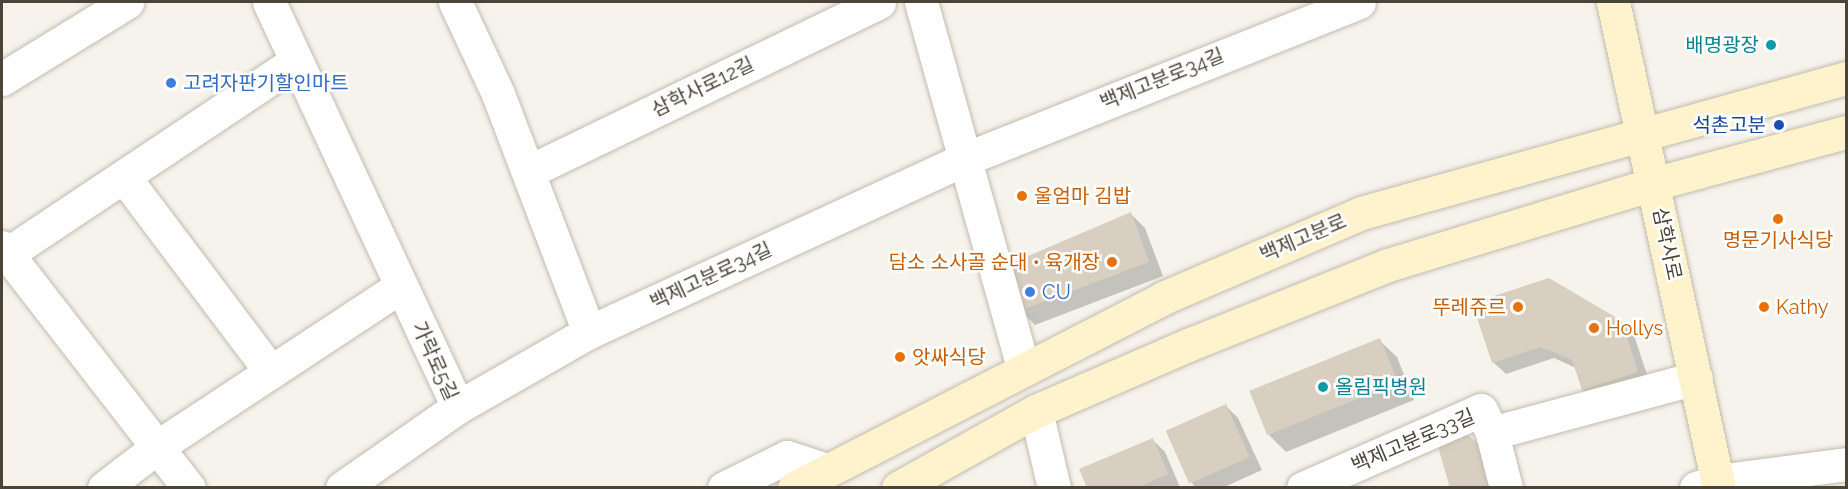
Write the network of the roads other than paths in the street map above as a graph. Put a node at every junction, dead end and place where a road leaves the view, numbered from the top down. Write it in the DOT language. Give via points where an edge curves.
graph roads {
  1 [pos="127,2"];
  2 [pos="269,2"];
  3 [pos="879,2"];
  4 [pos="921,2"];
  5 [pos="1359,2"];
  6 [pos="1613,2"];
  7 [pos="465,5"];
  8 [pos="295,62"];
  9 [pos="1846,78"];
  10 [pos="2,79"];
  11 [pos="1846,132"];
  12 [pos="1643,134"];
  13 [pos="965,159"];
  14 [pos="528,172"];
  15 [pos="124,177"];
  16 [pos="1653,184"];
  17 [pos="4,251"];
  18 [pos="401,286"];
  19 [pos="589,333"];
  20 [pos="1023,367"];
  21 [pos="271,372"];
  22 [pos="1696,378"];
  23 [pos="458,407"];
  24 [pos="1035,411"];
  25 [pos="1492,433"];
  26 [pos="160,445"];
  27 [pos="1846,464"];
  28 [pos="825,469"];
  29 [pos="1711,485"];
  30 [pos="104,488"];
  31 [pos="189,488"];
  32 [pos="342,488"];
  33 [pos="724,488"];
  34 [pos="794,488"];
  35 [pos="898,488"];
  36 [pos="1054,488"];
  37 [pos="1303,488"];
  38 [pos="1506,488"];
  1 -- 10 [label="street"];
  2 -- 8 [label="street, 가락로5길"];
  3 -- 14 [label="street, 삼학사로12길"];
  4 -- 13 [label="street"];
  5 -- 13 [label="street, 백제고분로34길"];
  6 -- 12 [label="main road, 삼학사로"];
  7 -- 14 [label="street"];
  8 -- 15 [label="street"];
  8 -- 18 [label="street, 가락로5길"];
  9 -- 12 [label="main road, 백제고분로"];
  11 -- 16 [label="main road"];
  12 -- 16 [label="main road, 삼학사로"];
  12 -- 20 [label="main road, 백제고분로" via="1361,213 1163,298"];
  13 -- 19 [label="street, 백제고분로34길"];
  13 -- 20 [label="street"];
  14 -- 19 [label="street"];
  15 -- 17 [label="street"];
  15 -- 21 [label="street"];
  16 -- 22 [label="main road, 삼학사로"];
  16 -- 24 [label="main road" via="1388,265"];
  17 -- 26 [label="street"];
  18 -- 21 [label="street"];
  18 -- 23 [label="street, 가락로5길"];
  19 -- 23 [label="street, 백제고분로34길"];
  20 -- 28 [label="main road, 백제고분로"];
  21 -- 26 [label="street"];
  22 -- 25 [label="street"];
  22 -- 29 [label="main road, 삼학사로"];
  23 -- 32 [label="street, 가락로5길"];
  24 -- 35 [label="main road"];
  24 -- 36 [label="street"];
  25 -- 37 [label="street, 백제고분로33길" via="1481,410"];
  25 -- 38 [label="street, 백제고분로33길"];
  26 -- 30 [label="street"];
  26 -- 31 [label="street"];
  27 -- 29 [label="street"];
  28 -- 33 [label="street" via="787,457"];
  28 -- 34 [label="main road, 백제고분로"];
}
